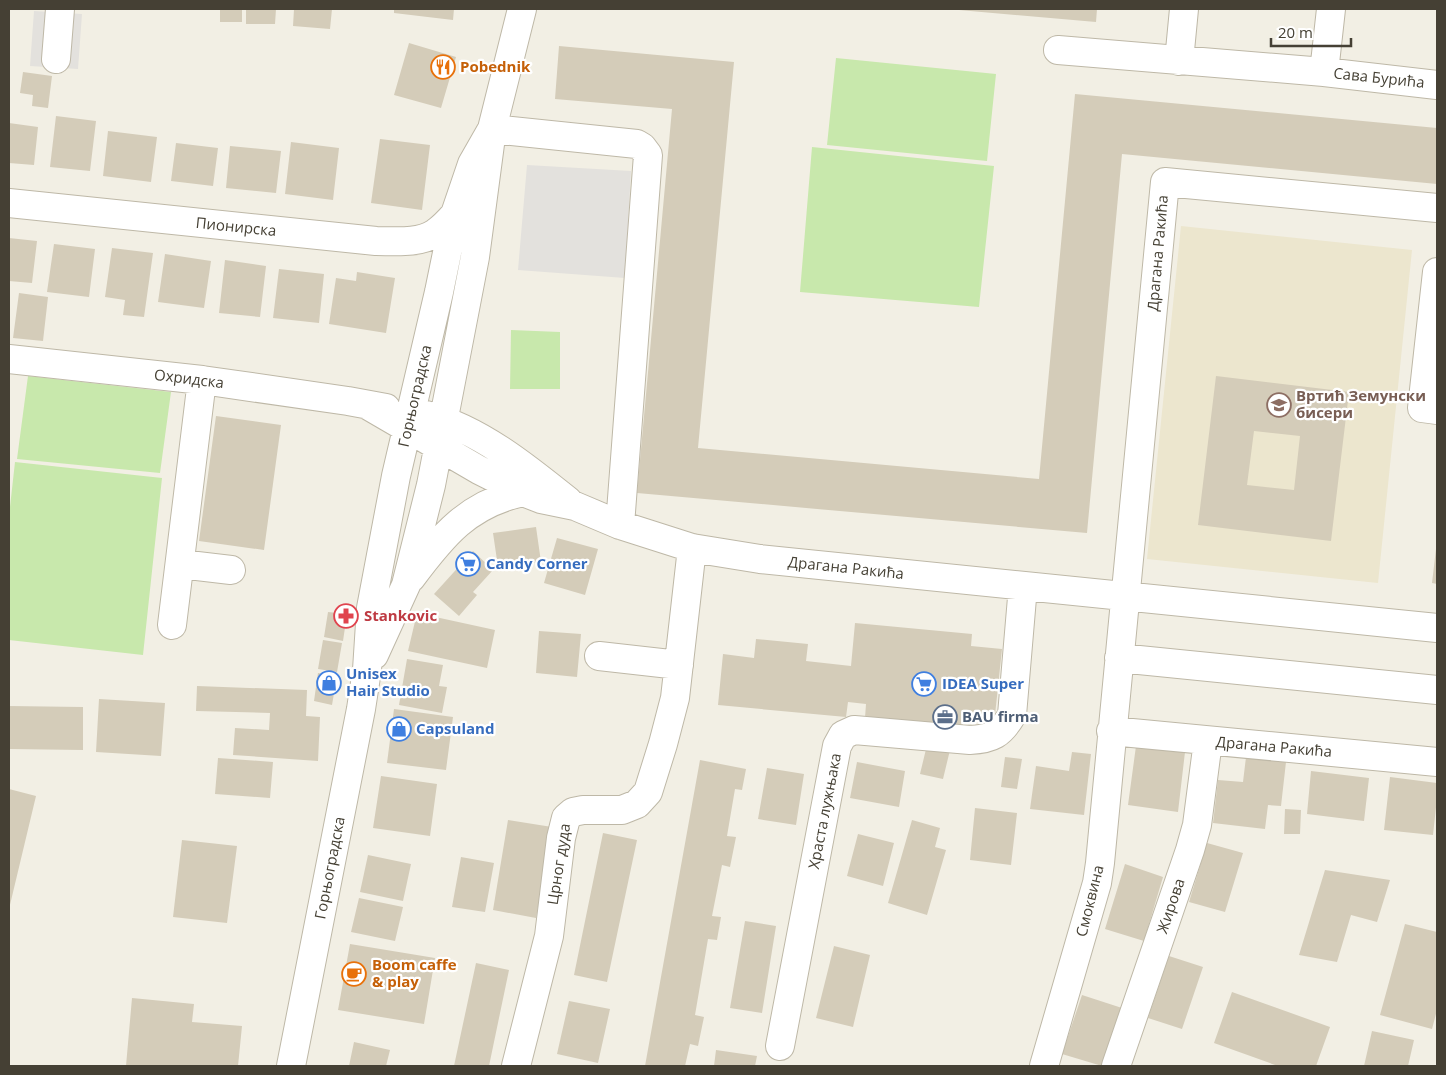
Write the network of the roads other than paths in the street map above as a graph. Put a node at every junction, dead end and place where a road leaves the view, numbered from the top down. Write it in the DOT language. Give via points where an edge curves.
graph roads {
  1 [pos="60,9"];
  2 [pos="522,9"];
  3 [pos="1184,9"];
  4 [pos="1331,9"];
  5 [pos="1058,50"];
  6 [pos="56,59"];
  7 [pos="1179,61"];
  8 [pos="1324,72"];
  9 [pos="1437,85"];
  10 [pos="492,129"];
  11 [pos="9,203"];
  12 [pos="1437,208"];
  13 [pos="455,214"];
  14 [pos="1437,272"];
  15 [pos="9,359"];
  16 [pos="202,380"];
  17 [pos="369,406"];
  18 [pos="1437,410"];
  19 [pos="409,421"];
  20 [pos="441,433"];
  21 [pos="523,492"];
  22 [pos="575,506"];
  23 [pos="620,525"];
  24 [pos="692,548"];
  25 [pos="180,564"];
  26 [pos="231,570"];
  27 [pos="406,585"];
  28 [pos="1023,586"];
  29 [pos="1125,597"];
  30 [pos="172,625"];
  31 [pos="1437,628"];
  32 [pos="598,656"];
  33 [pos="1119,658"];
  34 [pos="679,665"];
  35 [pos="367,670"];
  36 [pos="1437,690"];
  37 [pos="1112,731"];
  38 [pos="1208,741"];
  39 [pos="1437,762"];
  40 [pos="780,1046"];
  41 [pos="291,1066"];
  42 [pos="516,1066"];
  43 [pos="1044,1066"];
  44 [pos="1116,1066"];
  1 -- 6 [label="street"];
  2 -- 10 [label="street, Горњоградска"];
  3 -- 7 [label="street"];
  4 -- 8 [label="street, Сава Бурића"];
  5 -- 7 [label="street"];
  7 -- 8 [label="street"];
  8 -- 9 [label="street, Сава Бурића"];
  10 -- 13 [label="street, Горњоградска" via="472,164"];
  10 -- 20 [label="street, Горњоградска" via="475,257"];
  10 -- 23 [label="street" via="637,144 648,155"];
  11 -- 13 [label="street, Пионирска" via="376,241 423,238 434,234"];
  12 -- 29 [label="street, Драгана Ракића" via="1165,182"];
  13 -- 19 [label="street, Горњоградска"];
  14 -- 18 [label="street" via="1422,408"];
  15 -- 16 [label="street, Охридска"];
  16 -- 17 [label="street, Охридска"];
  16 -- 25 [label="street"];
  17 -- 19 [label="street, Драгана Ракића"];
  19 -- 20 [label="street, Драгана Ракића"];
  19 -- 35 [label="street, Горњоградска" via="371,608"];
  20 -- 21 [label="street, Драгана Ракића" via="479,470"];
  20 -- 22 [label="street, Драгана Ракића" via="489,443"];
  20 -- 27 [label="street, Горњоградска"];
  21 -- 22 [label="street, Драгана Ракића"];
  21 -- 27 [label="street" via="474,511 447,534"];
  22 -- 23 [label="street, Драгана Ракића"];
  23 -- 24 [label="street, Драгана Ракића"];
  24 -- 28 [label="street, Драгана Ракића" via="760,559"];
  24 -- 34 [label="street, Црног дуда"];
  25 -- 26 [label="street"];
  25 -- 30 [label="street"];
  27 -- 35 [label="street, Горњоградска"];
  28 -- 29 [label="street, Драгана Ракића"];
  28 -- 40 [label="street, Храста лужњака" via="1012,716 1002,731 983,739 970,740 854,730 843,735 837,746"];
  29 -- 31 [label="street, Драгана Ракића"];
  29 -- 33 [label="street, Смоквина"];
  32 -- 34 [label="street"];
  33 -- 36 [label="street"];
  33 -- 37 [label="street, Смоквина"];
  34 -- 42 [label="street, Црног дуда" via="672,708 648,792 637,804 622,810 583,810 566,818 548,936"];
  35 -- 41 [label="street, Горњоградска"];
  37 -- 38 [label="street, Драгана Ракића"];
  37 -- 43 [label="street, Смоквина" via="1097,883"];
  38 -- 39 [label="street, Драгана Ракића"];
  38 -- 44 [label="street, Жирова" via="1197,824 1190,850"];
}
